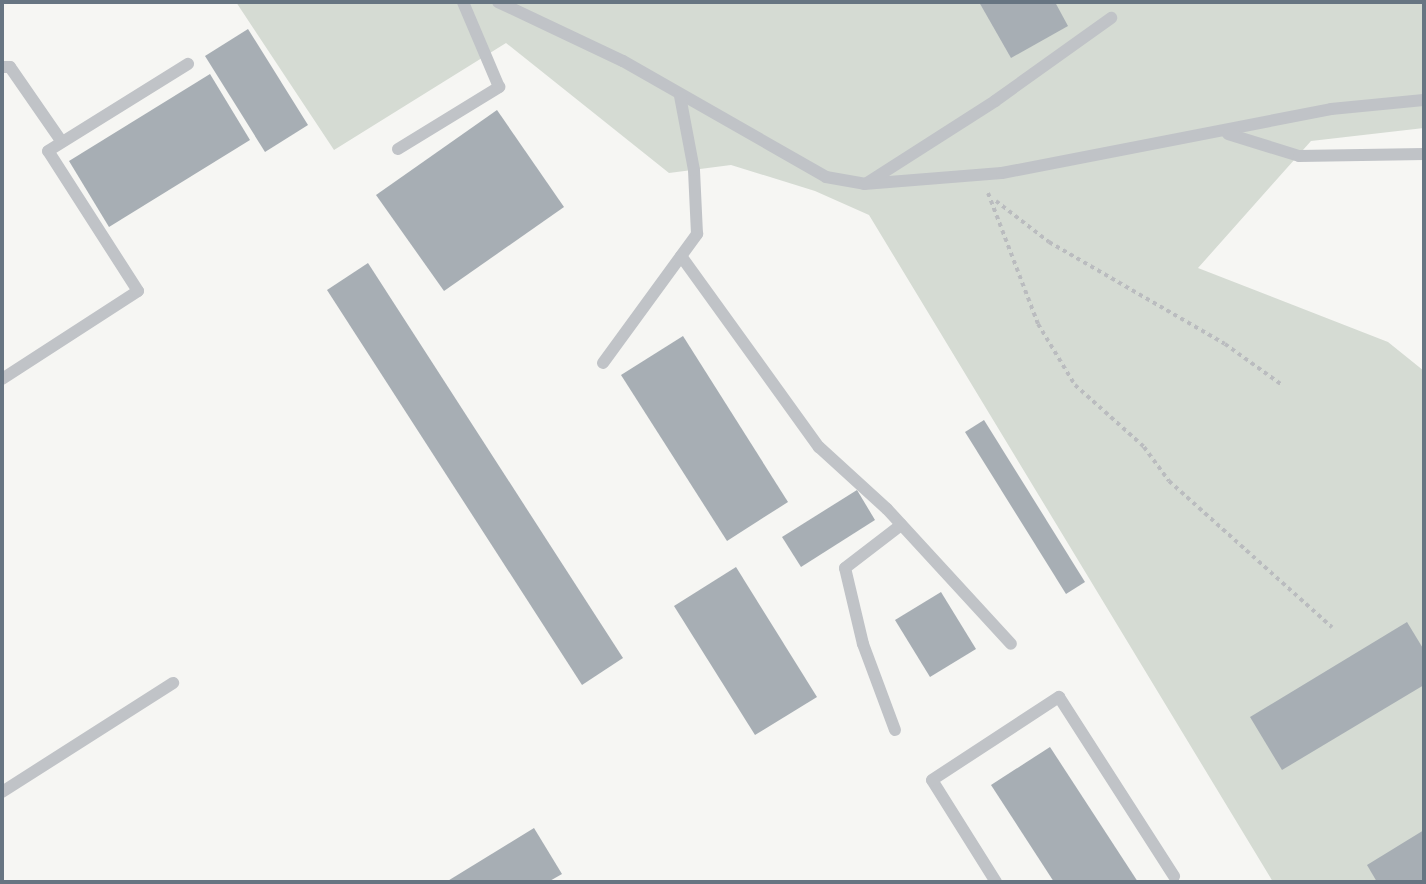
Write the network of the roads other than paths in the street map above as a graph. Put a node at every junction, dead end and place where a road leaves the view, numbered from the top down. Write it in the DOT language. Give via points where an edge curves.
graph roads {
  1 [pos="463,2"];
  2 [pos="498,2"];
  3 [pos="1111,18"];
  4 [pos="188,64"];
  5 [pos="2,67"];
  6 [pos="680,96"];
  7 [pos="1424,100"];
  8 [pos="1225,133"];
  9 [pos="62,142"];
  10 [pos="398,149"];
  11 [pos="1424,154"];
  12 [pos="864,184"];
  13 [pos="681,256"];
  14 [pos="603,363"];
  15 [pos="2,379"];
  16 [pos="901,525"];
  17 [pos="1011,644"];
  18 [pos="173,683"];
  19 [pos="895,730"];
  20 [pos="2,792"];
  21 [pos="1174,876"];
  22 [pos="996,882"];
  1 -- 10 [label="lane" via="499,87"];
  2 -- 6 [label="lane" via="623,61"];
  3 -- 12 [label="lane" via="995,101"];
  4 -- 9 [label="lane"];
  5 -- 9 [label="lane" via="10,67"];
  6 -- 12 [label="lane" via="826,177"];
  6 -- 13 [label="lane" via="694,170 697,234"];
  7 -- 8 [label="lane" via="1331,109"];
  8 -- 11 [label="lane" via="1299,156"];
  8 -- 12 [label="lane" via="973,176"];
  9 -- 15 [label="lane" via="48,151 138,291"];
  13 -- 14 [label="lane"];
  13 -- 16 [label="lane" via="819,447"];
  16 -- 17 [label="lane"];
  16 -- 19 [label="lane" via="845,568 863,644"];
  18 -- 20 [label="lane"];
  21 -- 22 [label="lane" via="1059,697 932,780"];
}
